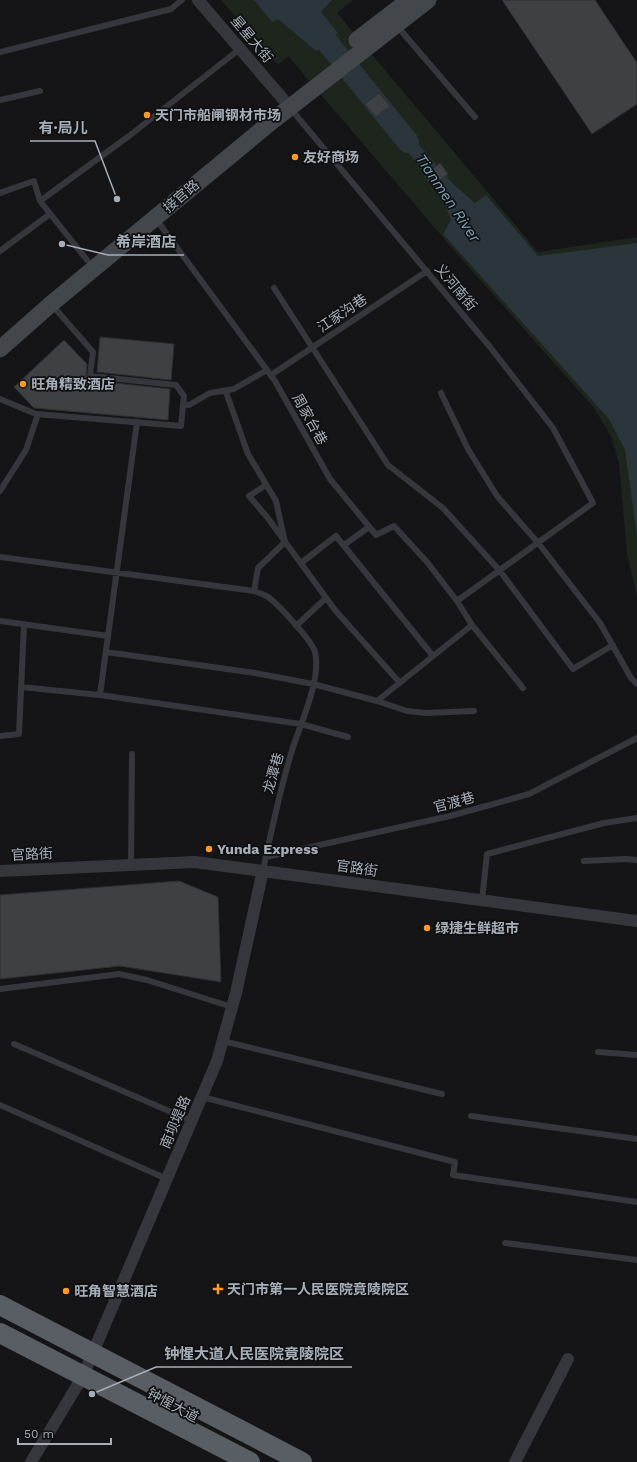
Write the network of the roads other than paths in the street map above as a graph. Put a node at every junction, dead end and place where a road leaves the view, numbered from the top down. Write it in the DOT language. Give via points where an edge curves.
graph roads {
  1 [pos="182,0"];
  2 [pos="198,0"];
  3 [pos="409,0"];
  4 [pos="428,0"];
  5 [pos="396,25"];
  6 [pos="368,39"];
  7 [pos="241,48"];
  8 [pos="0,52"];
  9 [pos="40,91"];
  10 [pos="0,100"];
  11 [pos="286,103"];
  12 [pos="475,117"];
  13 [pos="0,193"];
  14 [pos="40,202"];
  15 [pos="50,214"];
  16 [pos="155,218"];
  17 [pos="0,251"];
  18 [pos="87,260"];
  19 [pos="427,271"];
  20 [pos="274,288"];
  21 [pos="51,304"];
  22 [pos="0,334"];
  23 [pos="313,347"];
  24 [pos="0,349"];
  25 [pos="269,373"];
  26 [pos="226,392"];
  27 [pos="442,393"];
  28 [pos="0,399"];
  29 [pos="183,405"];
  30 [pos="38,414"];
  31 [pos="137,422"];
  32 [pos="266,485"];
  33 [pos="0,492"];
  34 [pos="369,527"];
  35 [pos="286,542"];
  36 [pos="539,544"];
  37 [pos="344,545"];
  38 [pos="0,558"];
  39 [pos="301,563"];
  40 [pos="500,571"];
  41 [pos="117,573"];
  42 [pos="254,591"];
  43 [pos="326,598"];
  44 [pos="457,601"];
  45 [pos="0,620"];
  46 [pos="24,624"];
  47 [pos="472,624"];
  48 [pos="296,626"];
  49 [pos="108,636"];
  50 [pos="613,645"];
  51 [pos="106,652"];
  52 [pos="433,656"];
  53 [pos="400,683"];
  54 [pos="313,684"];
  55 [pos="637,684"];
  56 [pos="21,687"];
  57 [pos="522,688"];
  58 [pos="100,695"];
  59 [pos="377,701"];
  60 [pos="474,711"];
  61 [pos="302,724"];
  62 [pos="0,736"];
  63 [pos="348,737"];
  64 [pos="637,738"];
  65 [pos="132,754"];
  66 [pos="637,818"];
  67 [pos="266,857"];
  68 [pos="637,860"];
  69 [pos="584,861"];
  70 [pos="131,864"];
  71 [pos="263,870"];
  72 [pos="0,871"];
  73 [pos="482,900"];
  74 [pos="637,921"];
  75 [pos="0,989"];
  76 [pos="232,1007"];
  77 [pos="223,1041"];
  78 [pos="14,1044"];
  79 [pos="598,1052"];
  80 [pos="637,1055"];
  81 [pos="442,1094"];
  82 [pos="202,1097"];
  83 [pos="0,1105"];
  84 [pos="471,1116"];
  85 [pos="192,1121"];
  86 [pos="637,1139"];
  87 [pos="167,1179"];
  88 [pos="637,1202"];
  89 [pos="505,1243"];
  90 [pos="637,1260"];
  91 [pos="0,1305"];
  92 [pos="0,1315"];
  93 [pos="0,1333"];
  94 [pos="0,1343"];
  95 [pos="568,1359"];
  96 [pos="86,1369"];
  97 [pos="31,1462"];
  98 [pos="230,1462"];
  99 [pos="250,1462"];
  100 [pos="282,1462"];
  101 [pos="302,1462"];
  102 [pos="514,1462"];
  1 -- 8 [label="lane" via="171,9"];
  2 -- 7 [label="street, 星星大街"];
  3 -- 6 [label="main road"];
  4 -- 5 [label="main road"];
  5 -- 6 [label="main road"];
  5 -- 12 [label="lane"];
  6 -- 11 [label="main road"];
  7 -- 11 [label="street, 星星大街"];
  7 -- 14 [label="lane"];
  9 -- 10 [label="lane"];
  11 -- 16 [label="main road, 接官路"];
  11 -- 18 [label="main road, 接官路"];
  11 -- 19 [label="lane, 义河南街"];
  13 -- 14 [label="lane" via="34,181"];
  14 -- 15 [label="lane"];
  15 -- 17 [label="lane"];
  15 -- 18 [label="lane"];
  16 -- 21 [label="main road, 接官路"];
  16 -- 25 [label="lane, 周家台巷"];
  18 -- 22 [label="main road, 接官路"];
  19 -- 23 [label="lane, 江家沟巷"];
  19 -- 36 [label="lane, 义河南街" via="554,428 593,504"];
  20 -- 23 [label="lane"];
  21 -- 24 [label="main road, 接官路"];
  21 -- 29 [label="lane" via="93,352 90,376 176,385 184,396"];
  23 -- 25 [label="lane, 江家沟巷"];
  23 -- 40 [label="lane" via="388,465 444,508"];
  25 -- 26 [label="lane, 江家沟巷"];
  25 -- 34 [label="lane, 周家台巷" via="330,479"];
  26 -- 29 [label="lane, 江家沟巷" via="210,393 189,405"];
  26 -- 32 [label="lane" via="248,454"];
  27 -- 36 [label="lane" via="468,449 497,496"];
  28 -- 30 [label="lane"];
  29 -- 31 [label="lane" via="181,426"];
  30 -- 31 [label="lane"];
  30 -- 33 [label="lane" via="26,450"];
  31 -- 41 [label="lane"];
  32 -- 35 [label="lane" via="279,509"];
  32 -- 35 [label="lane" via="249,496"];
  34 -- 37 [label="lane"];
  34 -- 44 [label="lane" via="376,535 394,526 428,562"];
  35 -- 39 [label="lane"];
  35 -- 42 [label="lane" via="258,568"];
  36 -- 40 [label="lane"];
  36 -- 50 [label="lane" via="600,623"];
  37 -- 39 [label="lane" via="336,536"];
  37 -- 52 [label="lane"];
  38 -- 41 [label="lane"];
  39 -- 43 [label="lane"];
  40 -- 44 [label="lane"];
  40 -- 50 [label="lane" via="573,669"];
  41 -- 42 [label="lane"];
  41 -- 49 [label="lane"];
  42 -- 48 [label="lane, 龙潭巷" via="269,598"];
  43 -- 48 [label="lane"];
  43 -- 53 [label="lane"];
  44 -- 47 [label="lane"];
  45 -- 46 [label="lane"];
  46 -- 49 [label="lane"];
  46 -- 56 [label="lane"];
  47 -- 52 [label="lane"];
  47 -- 57 [label="lane"];
  48 -- 54 [label="lane, 龙潭巷" via="310,640 315,651 317,665"];
  49 -- 51 [label="lane"];
  50 -- 55 [label="lane"];
  51 -- 54 [label="lane" via="255,673"];
  51 -- 58 [label="lane"];
  52 -- 53 [label="lane"];
  53 -- 59 [label="lane"];
  54 -- 59 [label="lane"];
  54 -- 61 [label="lane, 龙潭巷"];
  56 -- 58 [label="lane"];
  56 -- 62 [label="lane" via="19,734"];
  58 -- 61 [label="lane"];
  59 -- 60 [label="lane" via="407,711 426,713"];
  61 -- 63 [label="lane"];
  61 -- 67 [label="lane, 龙潭巷" via="290,755"];
  64 -- 67 [label="lane, 官渡巷" via="529,794 450,816"];
  65 -- 70 [label="lane"];
  66 -- 73 [label="lane" via="604,823 487,854"];
  67 -- 71 [label="lane, 龙潭巷"];
  68 -- 69 [label="lane"];
  70 -- 71 [label="street, 官路街" via="195,862"];
  70 -- 72 [label="street, 官路街"];
  71 -- 73 [label="street, 官路街"];
  71 -- 76 [label="street, 南坝堤路"];
  73 -- 74 [label="street, 官路街"];
  75 -- 76 [label="lane" via="119,974 147,980"];
  76 -- 77 [label="street, 南坝堤路"];
  77 -- 81 [label="lane"];
  77 -- 82 [label="street, 南坝堤路"];
  78 -- 85 [label="lane"];
  79 -- 80 [label="lane"];
  82 -- 85 [label="street, 南坝堤路"];
  82 -- 88 [label="lane" via="455,1162 453,1175"];
  83 -- 87 [label="lane"];
  84 -- 86 [label="lane"];
  85 -- 87 [label="street, 南坝堤路"];
  87 -- 96 [label="street, 南坝堤路"];
  89 -- 90 [label="lane"];
  91 -- 96 [label="highway"];
  92 -- 96 [label="highway, 钟惺大道"];
  93 -- 96 [label="highway, 钟惺大道"];
  94 -- 96 [label="highway"];
  95 -- 102 [label="street"];
  96 -- 97 [label="street, 南坝堤路"];
  96 -- 98 [label="highway"];
  96 -- 99 [label="highway, 钟惺大道"];
  96 -- 100 [label="highway, 钟惺大道"];
  96 -- 101 [label="highway"];
}
